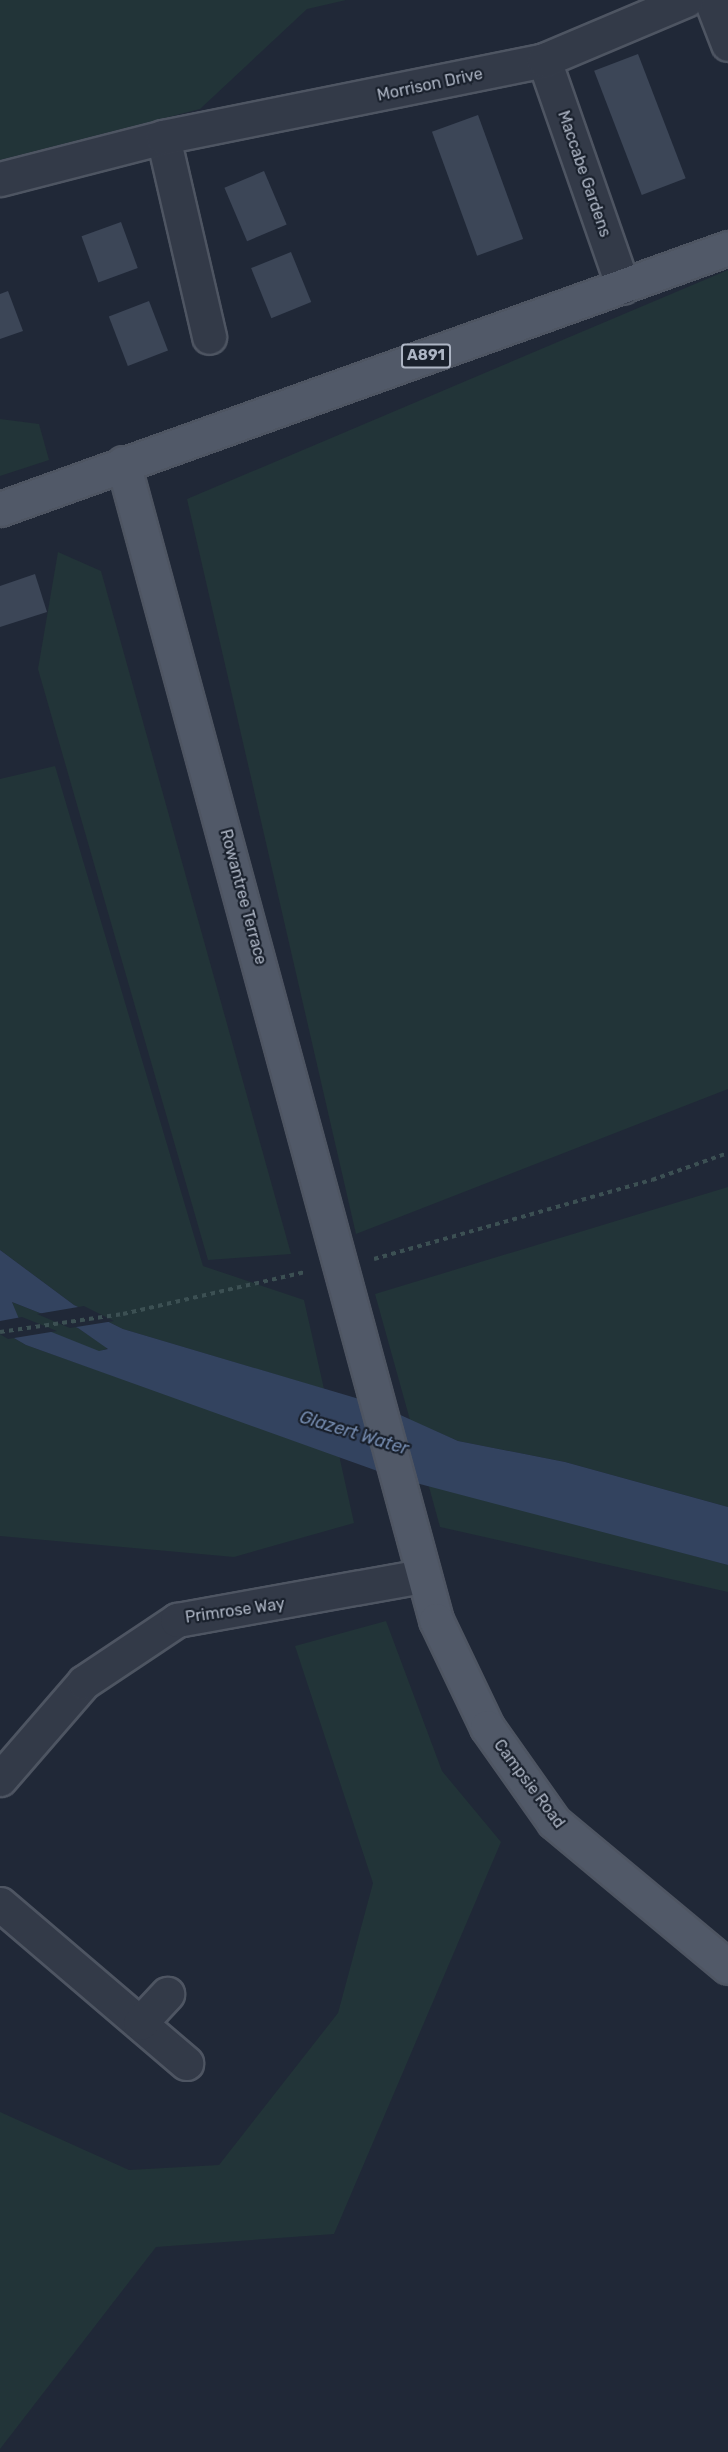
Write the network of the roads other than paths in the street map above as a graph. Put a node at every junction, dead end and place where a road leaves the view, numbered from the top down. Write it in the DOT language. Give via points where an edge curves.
graph roads {
  1 [pos="686,0"];
  2 [pos="711,0"];
  3 [pos="728,44"];
  4 [pos="544,60"];
  5 [pos="163,137"];
  6 [pos="0,179"];
  7 [pos="728,248"];
  8 [pos="623,287"];
  9 [pos="209,337"];
  10 [pos="123,463"];
  11 [pos="0,509"];
  12 [pos="401,1496"];
  13 [pos="422,1576"];
  14 [pos="0,1779"];
  15 [pos="0,1904"];
  16 [pos="728,1967"];
  17 [pos="167,1994"];
  18 [pos="140,2023"];
  19 [pos="186,2063"];
  1 -- 4 [label="street, Morrison Drive"];
  2 -- 3 [label="street"];
  4 -- 5 [label="street, Morrison Drive"];
  4 -- 8 [label="street, Maccabe Gardens"];
  5 -- 6 [label="street, Morrison Drive"];
  5 -- 9 [label="street"];
  7 -- 8 [label="main road, A891"];
  8 -- 10 [label="main road, A891"];
  10 -- 11 [label="main road, A891"];
  10 -- 12 [label="main road, Rowantree Terrace" via="243,890"];
  12 -- 13 [label="main road, Campsie Road"];
  13 -- 14 [label="street, Primrose Way" via="177,1620 84,1682"];
  13 -- 16 [label="main road, Campsie Road" via="436,1620 487,1727 554,1822"];
  15 -- 18 [label="street"];
  17 -- 18 [label="street"];
  18 -- 19 [label="street"];
}
